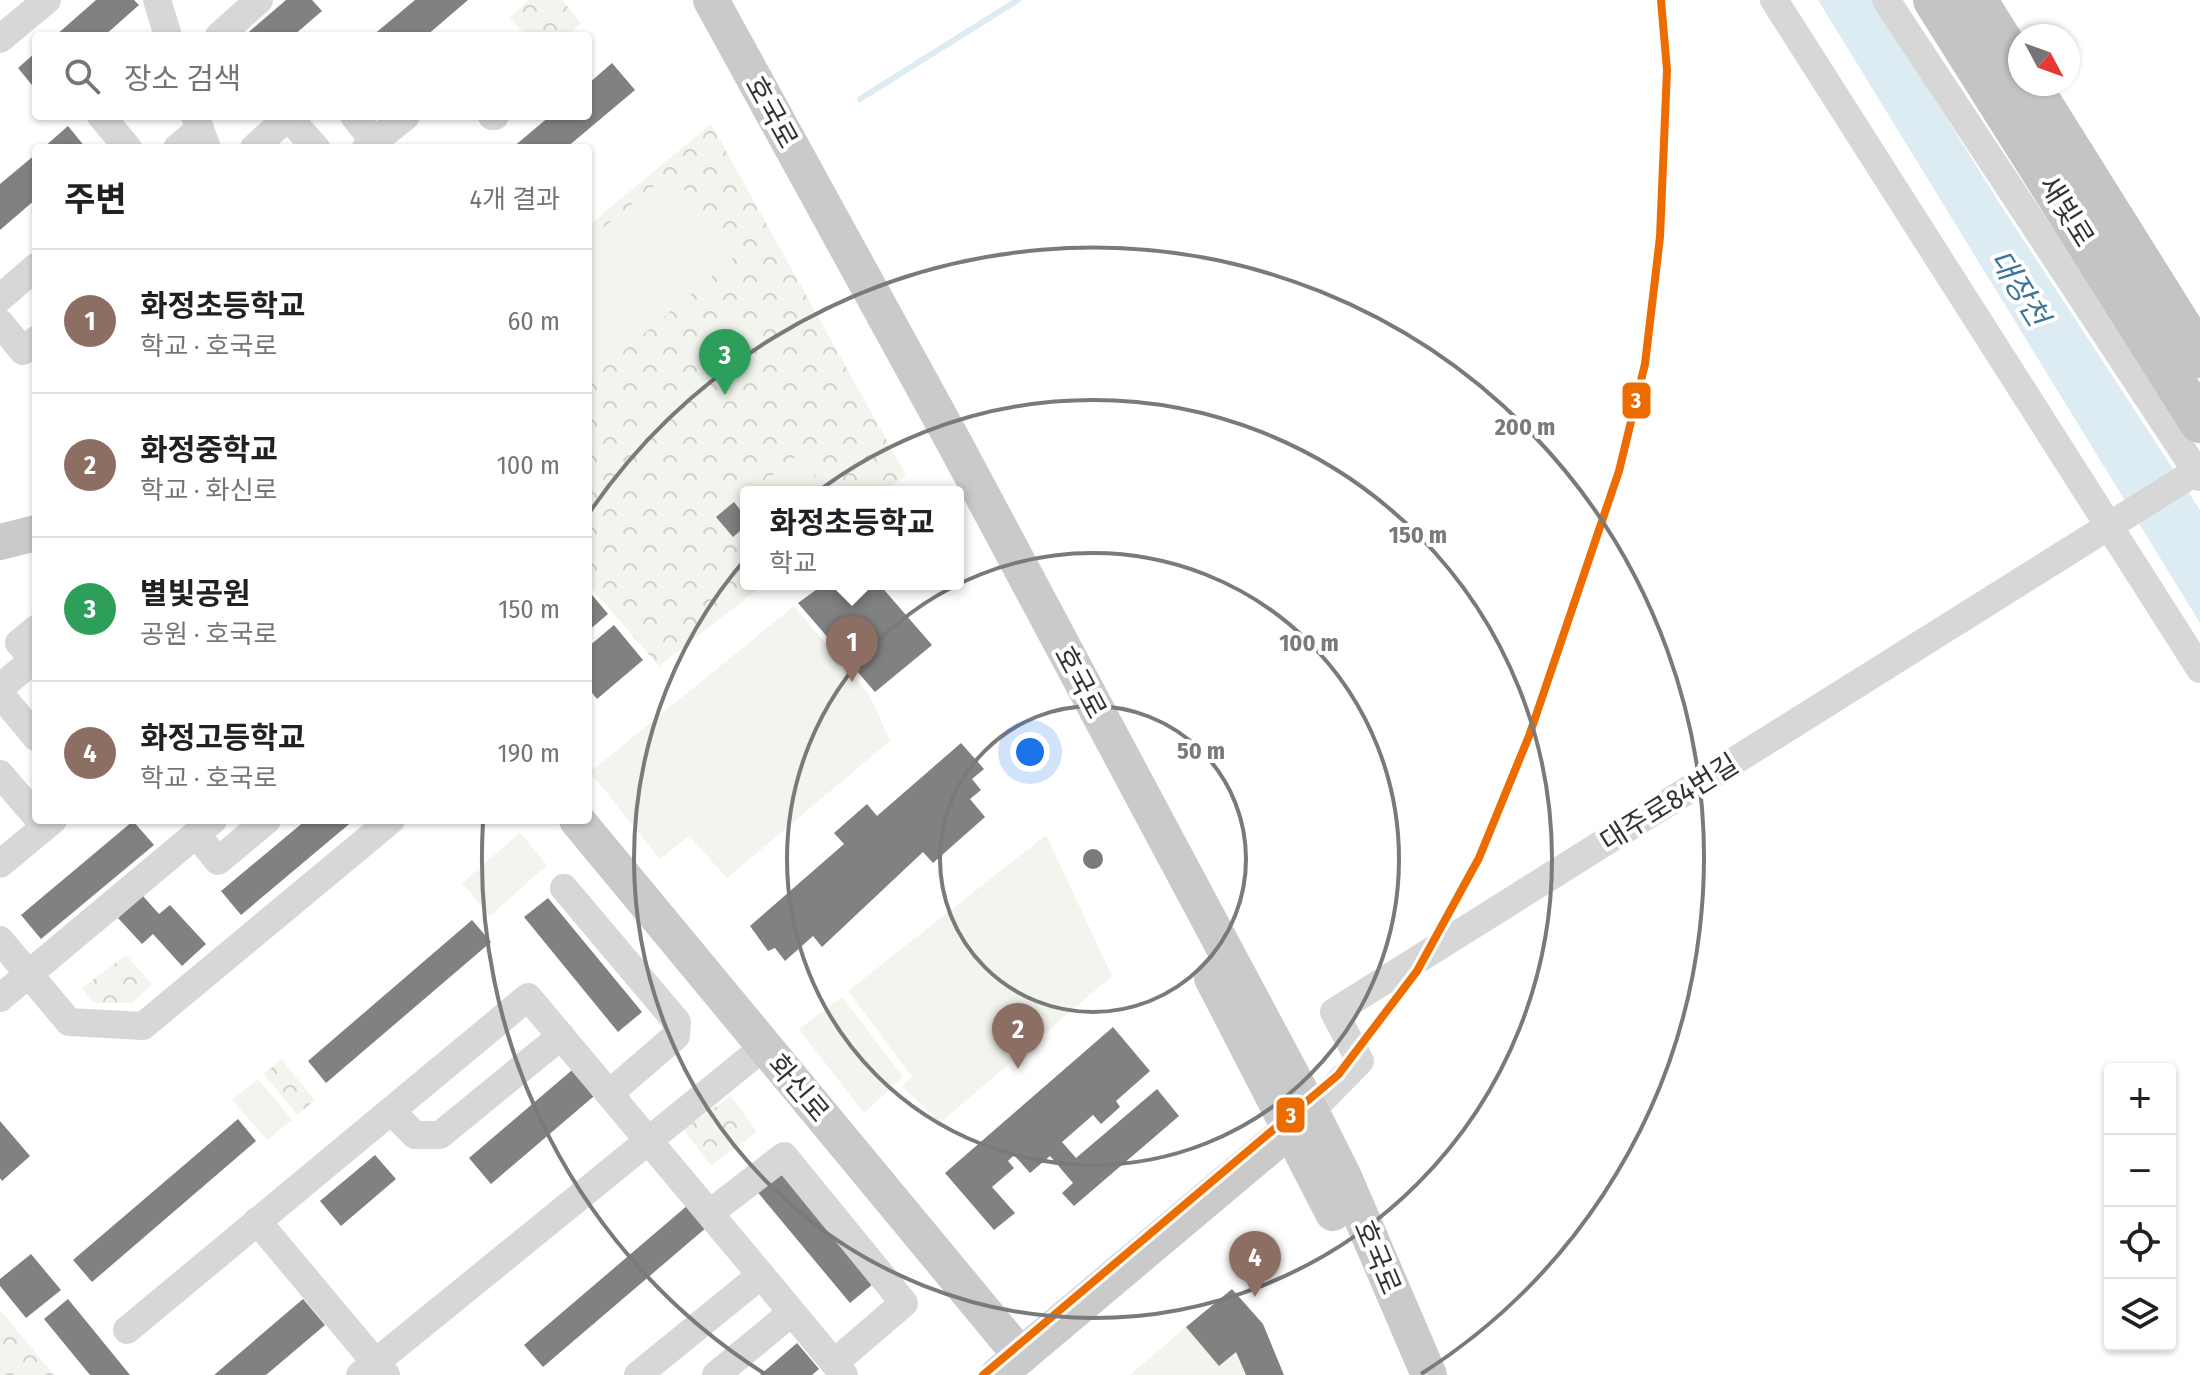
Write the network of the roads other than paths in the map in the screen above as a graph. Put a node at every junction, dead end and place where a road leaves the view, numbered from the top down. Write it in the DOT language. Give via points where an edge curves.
graph roads {
  1 [pos="157,0"];
  2 [pos="259,0"];
  3 [pos="687,0"];
  4 [pos="711,0"];
  5 [pos="1774,0"];
  6 [pos="1886,0"];
  7 [pos="1934,0"];
  8 [pos="1976,0"];
  9 [pos="34,4"];
  10 [pos="167,32"];
  11 [pos="223,32"];
  12 [pos="0,39"];
  13 [pos="2008,51"];
  14 [pos="2037,96"];
  15 [pos="104,120"];
  16 [pos="285,120"];
  17 [pos="292,120"];
  18 [pos="356,120"];
  19 [pos="401,120"];
  20 [pos="201,131"];
  21 [pos="125,144"];
  22 [pos="183,144"];
  23 [pos="258,144"];
  24 [pos="313,144"];
  25 [pos="370,144"];
  26 [pos="32,270"];
  27 [pos="0,298"];
  28 [pos="0,323"];
  29 [pos="32,343"];
  30 [pos="2200,357"];
  31 [pos="2200,422"];
  32 [pos="2199,472"];
  33 [pos="957,486"];
  34 [pos="964,500"];
  35 [pos="2111,525"];
  36 [pos="32,534"];
  37 [pos="0,542"];
  38 [pos="32,632"];
  39 [pos="32,657"];
  40 [pos="32,662"];
  41 [pos="2200,669"];
  42 [pos="0,688"];
  43 [pos="0,694"];
  44 [pos="32,732"];
  45 [pos="0,774"];
  46 [pos="32,809"];
  47 [pos="40,824"];
  48 [pos="262,824"];
  49 [pos="386,824"];
  50 [pos="580,824"];
  51 [pos="205,827"];
  52 [pos="0,862"];
  53 [pos="564,888"];
  54 [pos="0,940"];
  55 [pos="28,973"];
  56 [pos="0,998"];
  57 [pos="561,1036"];
  58 [pos="765,1046"];
  59 [pos="610,1093"];
  60 [pos="391,1111"];
  61 [pos="1301,1120"];
  62 [pos="648,1137"];
  63 [pos="710,1213"];
  64 [pos="257,1221"];
  65 [pos="761,1275"];
  66 [pos="791,1313"];
  67 [pos="127,1330"];
  68 [pos="1010,1366"];
  69 [pos="839,1369"];
  70 [pos="374,1371"];
  71 [pos="638,1375"];
  72 [pos="716,1375"];
  73 [pos="1403,1375"];
  74 [pos="1429,1375"];
  1 -- 10 [label="street"];
  2 -- 11 [label="street"];
  3 -- 33 [label="main road, 호국로"];
  4 -- 61 [label="main road, 호국로" via="957,448"];
  5 -- 35 [label="street"];
  6 -- 32 [label="street"];
  7 -- 31 [label="highway, 새빛로"];
  8 -- 13 [label="highway"];
  9 -- 12 [label="street"];
  14 -- 30 [label="highway, 새빛로"];
  15 -- 21 [label="street"];
  16 -- 23 [label="street"];
  17 -- 24 [label="street"];
  18 -- 25 [label="street"];
  19 -- 25 [label="street"];
  20 -- 22 [label="street"];
  26 -- 27 [label="street"];
  28 -- 29 [label="street" via="23,351"];
  32 -- 35 [label="street"];
  34 -- 61 [label="main road, 호국로"];
  35 -- 41 [label="street"];
  35 -- 61 [label="street, 대주로84번길" via="1334,1012 1360,1061"];
  36 -- 37 [label="main road"];
  38 -- 39 [label="street" via="19,643"];
  40 -- 42 [label="street"];
  43 -- 44 [label="street"];
  45 -- 46 [label="street"];
  47 -- 52 [label="street"];
  48 -- 51 [label="street" via="218,861"];
  49 -- 55 [label="street" via="143,1026 69,1022"];
  50 -- 58 [label="main road, 화신로"];
  51 -- 55 [label="street"];
  53 -- 59 [label="street" via="677,1022 676,1036"];
  54 -- 55 [label="street"];
  55 -- 56 [label="street"];
  57 -- 59 [label="street"];
  57 -- 60 [label="street" via="440,1135 415,1135"];
  57 -- 60 [label="street" via="528,997"];
  58 -- 62 [label="street"];
  58 -- 68 [label="main road, 화신로"];
  59 -- 62 [label="street"];
  60 -- 64 [label="street"];
  61 -- 68 [label="main road"];
  61 -- 73 [label="main road, 호국로" via="1321,1187"];
  61 -- 74 [label="main road, 호국로" via="1344,1177"];
  62 -- 63 [label="street"];
  62 -- 70 [label="street"];
  63 -- 65 [label="street"];
  63 -- 69 [label="street" via="784,1156 904,1303"];
  64 -- 67 [label="street"];
  64 -- 70 [label="street"];
  65 -- 66 [label="street"];
  65 -- 71 [label="street"];
  66 -- 69 [label="street"];
  66 -- 72 [label="street"];
}
